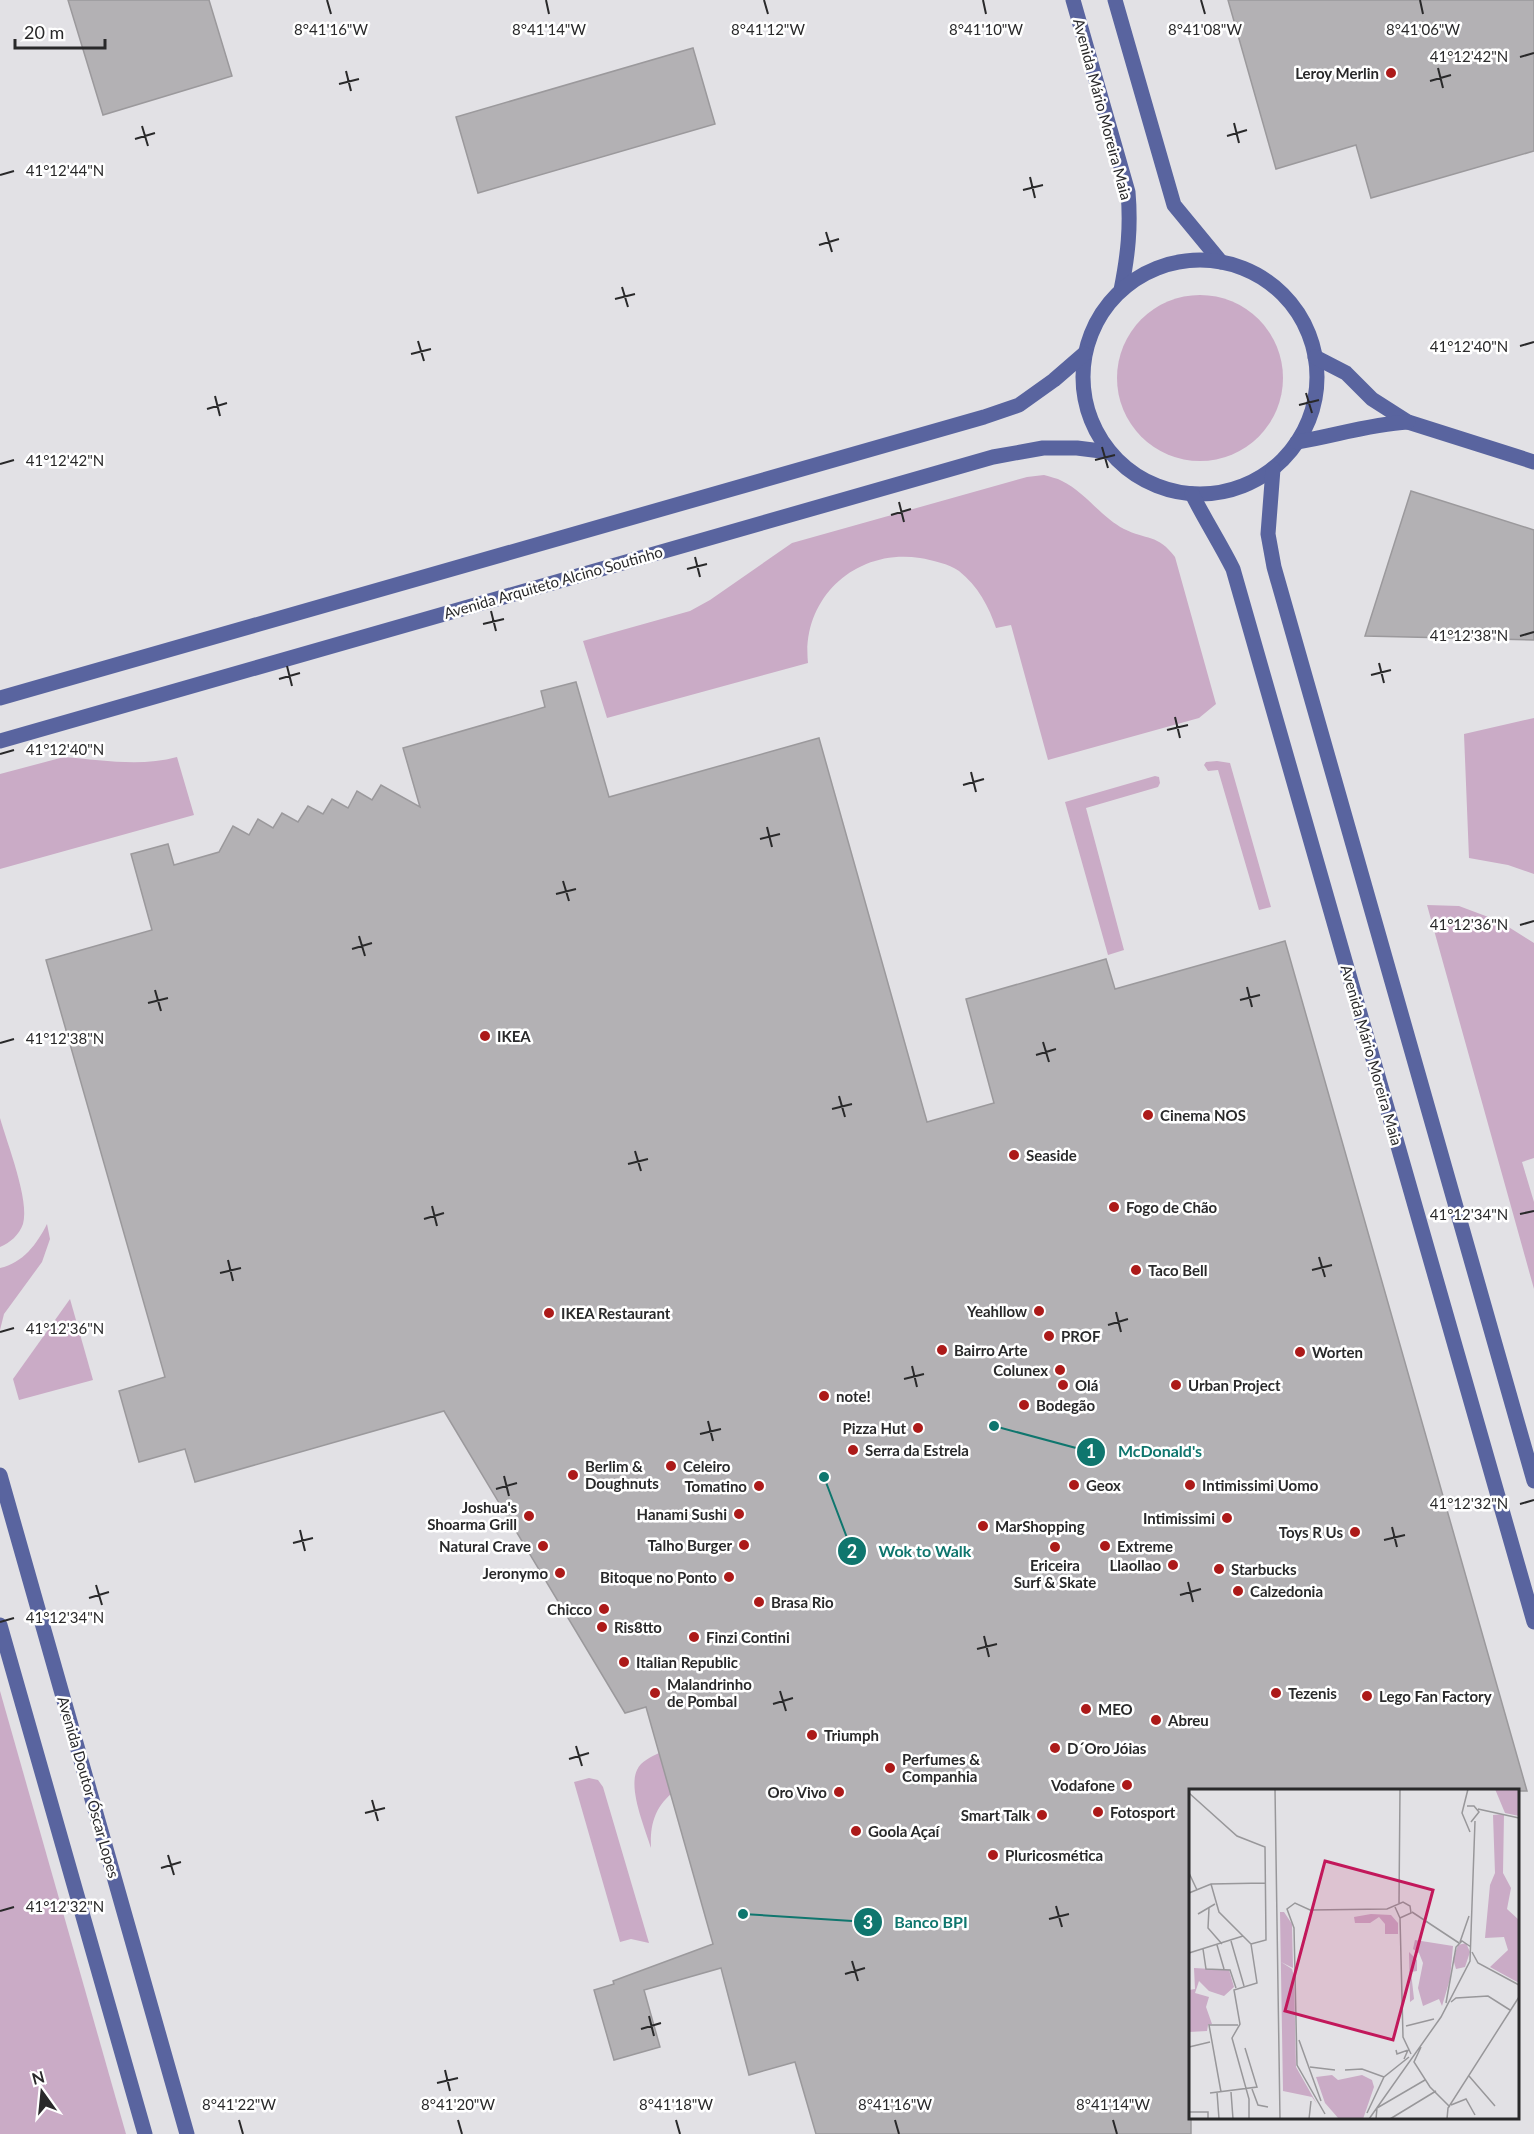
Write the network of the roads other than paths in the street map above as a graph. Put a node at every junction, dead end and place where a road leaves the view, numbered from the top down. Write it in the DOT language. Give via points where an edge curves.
graph roads {
  1 [pos="1074,0"];
  2 [pos="1115,0"];
  3 [pos="1221,262"];
  4 [pos="1121,290"];
  5 [pos="1084,354"];
  6 [pos="1315,357"];
  7 [pos="1408,422"];
  8 [pos="1297,442"];
  9 [pos="1109,452"];
  10 [pos="1534,462"];
  11 [pos="1273,469"];
  12 [pos="1192,494"];
  13 [pos="0,698"];
  14 [pos="0,741"];
  15 [pos="0,1475"];
  16 [pos="1534,1481"];
  17 [pos="1534,1622"];
  18 [pos="0,1625"];
  19 [pos="145,2134"];
  20 [pos="187,2134"];
  1 -- 4 [label="main road, Avenida Mário Moreira Maia" via="1128,192 1131,221"];
  2 -- 3 [label="main road" via="1174,205"];
  3 -- 4 [label="main road" via="1194,260 1168,264 1143,274"];
  3 -- 6 [label="main road" via="1254,273 1282,293 1303,321"];
  4 -- 5 [label="main road" via="1104,308"];
  5 -- 9 [label="main road" via="1082,388 1091,422"];
  5 -- 13 [label="main road" via="1019,405 984,417"];
  6 -- 7 [label="main road" via="1346,373 1372,399"];
  6 -- 8 [label="main road" via="1317,387 1310,416"];
  7 -- 8 [label="main road"];
  7 -- 10 [label="main road"];
  8 -- 11 [label="main road"];
  9 -- 12 [label="main road" via="1133,474 1161,488"];
  9 -- 14 [label="main road, Avenida Arquiteto Alcino Soutinho" via="1043,447 993,457"];
  11 -- 12 [label="main road" via="1248,484 1221,492"];
  11 -- 16 [label="main road" via="1268,534 1274,567"];
  12 -- 17 [label="main road, Avenida Mário Moreira Maia" via="1233,569"];
  15 -- 20 [label="main road, Avenida Doutor Óscar Lopes"];
  18 -- 19 [label="main road"];
}
